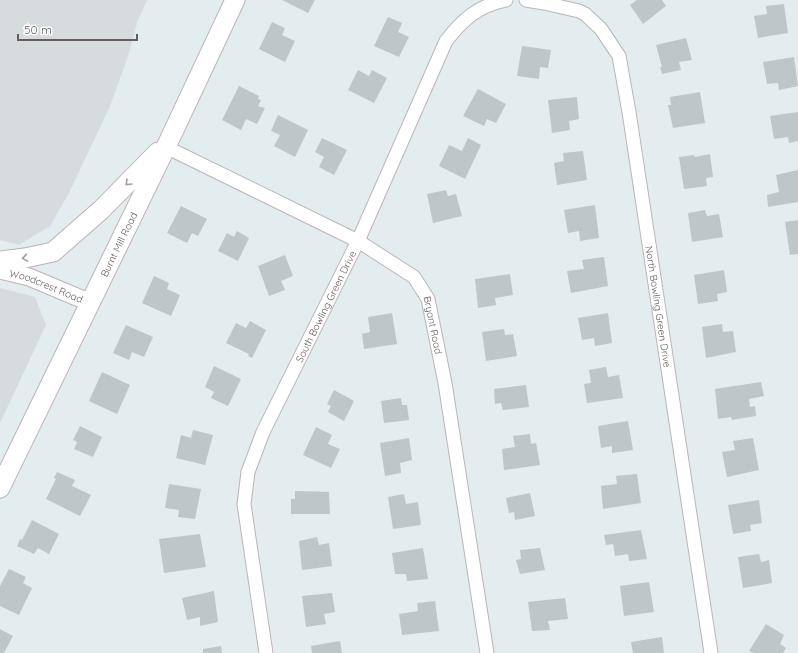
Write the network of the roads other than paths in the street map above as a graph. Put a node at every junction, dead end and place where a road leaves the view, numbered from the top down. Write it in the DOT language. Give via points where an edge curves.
graph roads {
  1 [pos="235,0"];
  2 [pos="506,0"];
  3 [pos="526,0"];
  4 [pos="544,1"];
  5 [pos="166,147"];
  6 [pos="358,241"];
  7 [pos="0,261"];
  8 [pos="0,270"];
  9 [pos="91,303"];
  10 [pos="0,488"];
  11 [pos="266,653"];
  12 [pos="487,653"];
  13 [pos="711,653"];
  1 -- 5 [label="main road, Burnt Mill Road"];
  2 -- 6 [label="street, South Bowling Green Drive" via="472,13 446,41"];
  3 -- 4 [label="street"];
  4 -- 13 [label="street, North Bowling Green Drive" via="585,14 601,29 618,56 629,112"];
  5 -- 6 [label="street, Bryant Road"];
  5 -- 7 [label="main road, one-way" via="53,252"];
  5 -- 9 [label="main road, Burnt Mill Road"];
  6 -- 11 [label="street, South Bowling Green Drive" via="263,432 248,472 244,504"];
  6 -- 12 [label="street, Bryant Road" via="414,277 428,299 445,383"];
  8 -- 9 [label="street, Woodcrest Road" via="29,277"];
  9 -- 10 [label="main road, Burnt Mill Road"];
}
